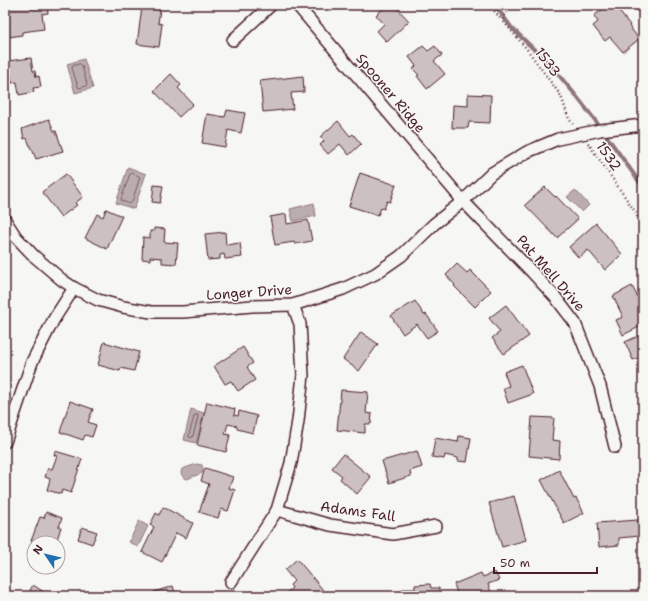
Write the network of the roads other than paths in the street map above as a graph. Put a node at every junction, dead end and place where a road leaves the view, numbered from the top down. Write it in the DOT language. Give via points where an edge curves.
graph roads {
  1 [pos="271,5"];
  2 [pos="297,5"];
  3 [pos="233,40"];
  4 [pos="643,125"];
  5 [pos="463,201"];
  6 [pos="5,220"];
  7 [pos="74,288"];
  8 [pos="293,306"];
  9 [pos="5,442"];
  10 [pos="615,447"];
  11 [pos="277,510"];
  12 [pos="436,526"];
  13 [pos="231,582"];
  1 -- 3 [label="street"];
  2 -- 5 [label="street, Spooner Ridge"];
  4 -- 5 [label="street, Longer Drive" via="606,129 558,139 527,152 492,173"];
  5 -- 8 [label="street, Longer Drive" via="434,224 401,256 375,274 343,289"];
  5 -- 10 [label="street, Pat Mell Drive" via="552,293 575,323 600,386"];
  6 -- 7 [label="street, Longer Drive" via="16,237 34,256"];
  7 -- 8 [label="street, Longer Drive" via="98,300 151,312"];
  7 -- 9 [label="street" via="54,318 32,362"];
  8 -- 11 [label="street" via="300,324 303,375 291,463"];
  11 -- 12 [label="street, Adams Fall" via="330,525 393,534"];
  11 -- 13 [label="street"];
}
